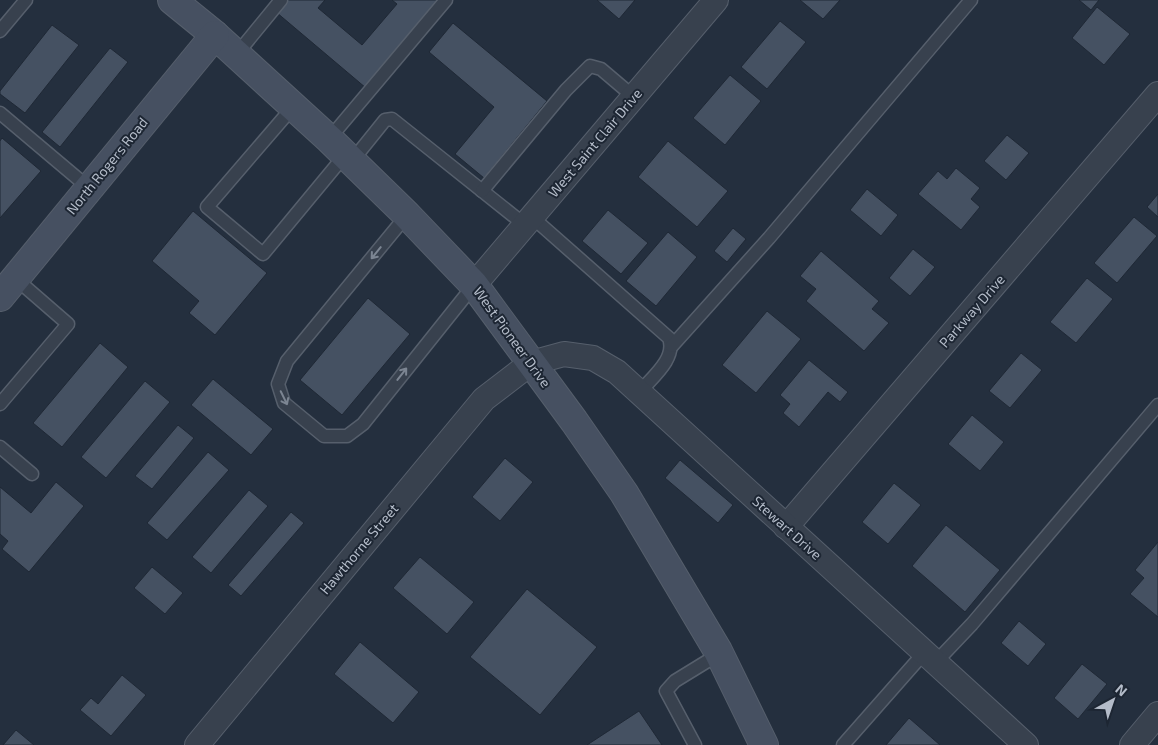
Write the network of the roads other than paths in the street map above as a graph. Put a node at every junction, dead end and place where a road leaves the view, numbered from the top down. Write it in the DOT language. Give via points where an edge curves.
graph roads {
  1 [pos="26,0"];
  2 [pos="281,0"];
  3 [pos="446,0"];
  4 [pos="716,0"];
  5 [pos="971,0"];
  6 [pos="175,1"];
  7 [pos="0,31"];
  8 [pos="215,35"];
  9 [pos="236,55"];
  10 [pos="1158,94"];
  11 [pos="634,97"];
  12 [pos="293,107"];
  13 [pos="0,113"];
  14 [pos="342,152"];
  15 [pos="89,188"];
  16 [pos="482,191"];
  17 [pos="407,215"];
  18 [pos="528,221"];
  19 [pos="474,285"];
  20 [pos="7,288"];
  21 [pos="672,346"];
  22 [pos="531,363"];
  23 [pos="638,394"];
  24 [pos="0,404"];
  25 [pos="1158,405"];
  26 [pos="0,447"];
  27 [pos="32,474"];
  28 [pos="786,528"];
  29 [pos="719,654"];
  30 [pos="929,658"];
  31 [pos="1158,714"];
  32 [pos="196,745"];
  33 [pos="695,745"];
  34 [pos="764,745"];
  35 [pos="843,745"];
  36 [pos="1026,745"];
  37 [pos="1132,745"];
  1 -- 7 [label="lane"];
  2 -- 9 [label="lane"];
  3 -- 14 [label="lane"];
  4 -- 11 [label="street, West Saint Clair Drive"];
  5 -- 21 [label="lane" via="769,238"];
  6 -- 8 [label="main road, West Pioneer Drive"];
  8 -- 9 [label="main road, West Pioneer Drive"];
  8 -- 15 [label="main road, North Rogers Road"];
  9 -- 12 [label="main road, West Pioneer Drive"];
  10 -- 28 [label="street, Parkway Drive"];
  11 -- 16 [label="lane" via="600,69 590,66"];
  11 -- 18 [label="street, West Saint Clair Drive"];
  12 -- 14 [label="main road, West Pioneer Drive"];
  12 -- 14 [label="lane" via="207,207 263,254"];
  13 -- 15 [label="lane"];
  14 -- 16 [label="lane" via="385,120 392,119"];
  14 -- 17 [label="main road, West Pioneer Drive"];
  15 -- 20 [label="main road, North Rogers Road"];
  16 -- 18 [label="lane"];
  17 -- 19 [label="main road, West Pioneer Drive"];
  17 -- 19 [label="lane, one-way" via="287,361 278,384 284,403 324,436 347,436 363,424"];
  18 -- 19 [label="street, West Saint Clair Drive"];
  18 -- 21 [label="lane" via="669,338"];
  19 -- 22 [label="main road, West Pioneer Drive"];
  20 -- 24 [label="lane" via="68,324"];
  21 -- 23 [label="lane" via="670,357"];
  22 -- 23 [label="street, Stewart Drive" via="564,354 593,358 617,372"];
  22 -- 29 [label="main road, West Pioneer Drive" via="624,493"];
  22 -- 32 [label="street, Hawthorne Street" via="484,399"];
  23 -- 28 [label="street, Stewart Drive"];
  25 -- 30 [label="lane" via="972,624"];
  26 -- 27 [label="lane"];
  28 -- 30 [label="street, Stewart Drive"];
  29 -- 33 [label="lane" via="675,681 666,691"];
  29 -- 34 [label="main road, West Pioneer Drive"];
  30 -- 35 [label="lane"];
  30 -- 36 [label="street, Stewart Drive"];
  31 -- 37 [label="street"];
}
